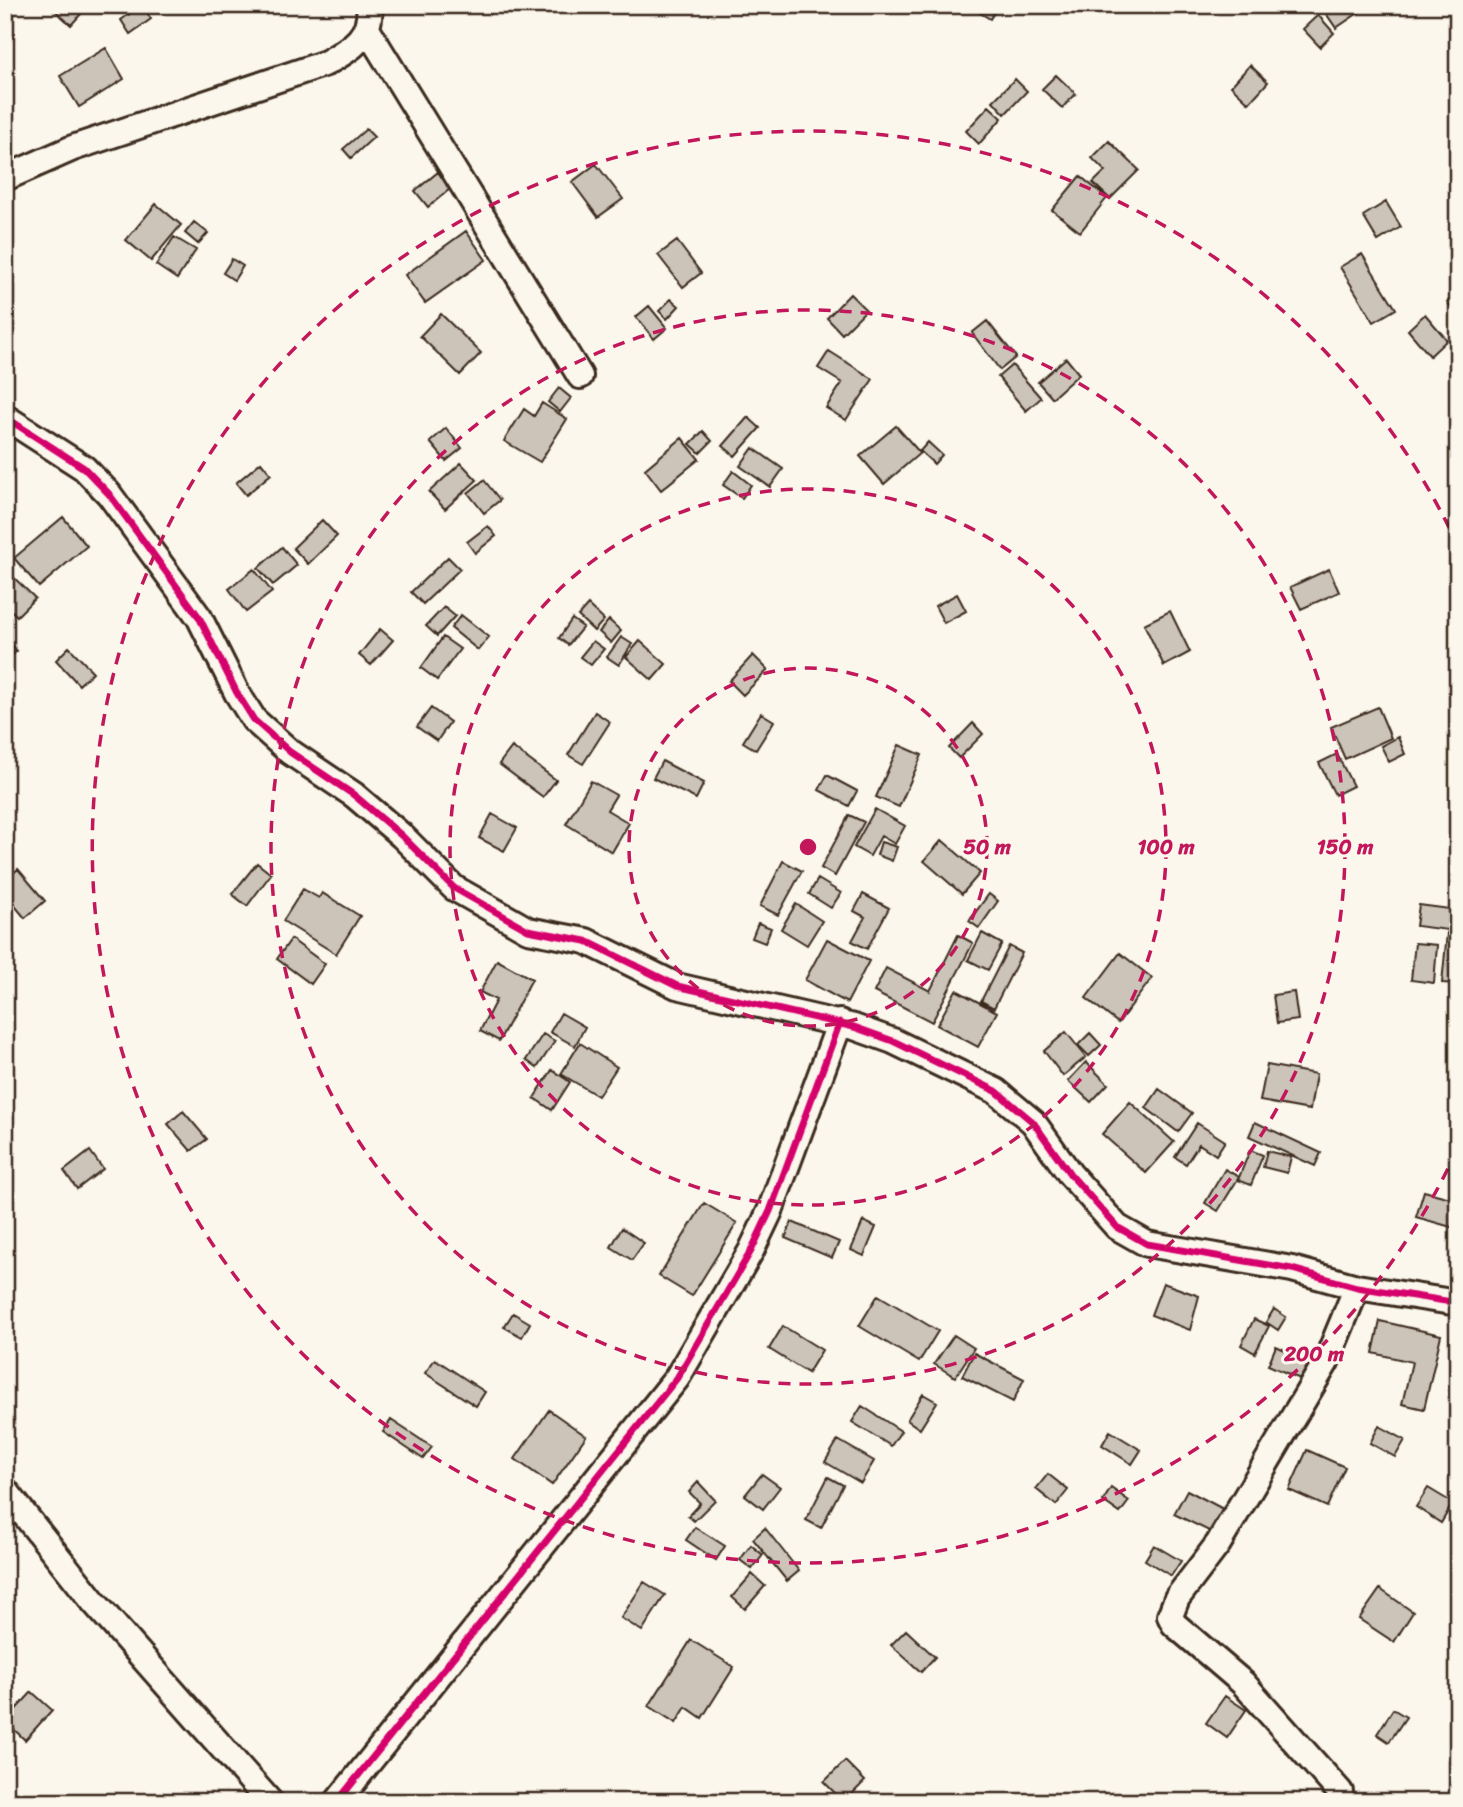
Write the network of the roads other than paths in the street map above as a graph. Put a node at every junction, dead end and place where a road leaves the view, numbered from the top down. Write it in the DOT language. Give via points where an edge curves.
graph roads {
  1 [pos="368,17"];
  2 [pos="5,178"];
  3 [pos="580,376"];
  4 [pos="5,417"];
  5 [pos="840,1022"];
  6 [pos="1357,1287"];
  7 [pos="1458,1303"];
  8 [pos="5,1490"];
  9 [pos="1340,1791"];
  10 [pos="270,1802"];
  11 [pos="337,1802"];
  1 -- 2 [label="street" via="351,48 326,62 73,148"];
  1 -- 3 [label="street"];
  4 -- 5 [label="street" via="74,461 109,494 199,617 254,720 290,752 373,811 454,888 518,926 586,941 677,986"];
  5 -- 6 [label="street" via="893,1041 1009,1099 1128,1235 1160,1248 1292,1269"];
  5 -- 11 [label="street" via="770,1211 677,1378"];
  6 -- 7 [label="street"];
  6 -- 9 [label="street" via="1326,1362 1218,1545 1170,1616 1243,1683"];
  8 -- 10 [label="street" via="93,1601"];
}
